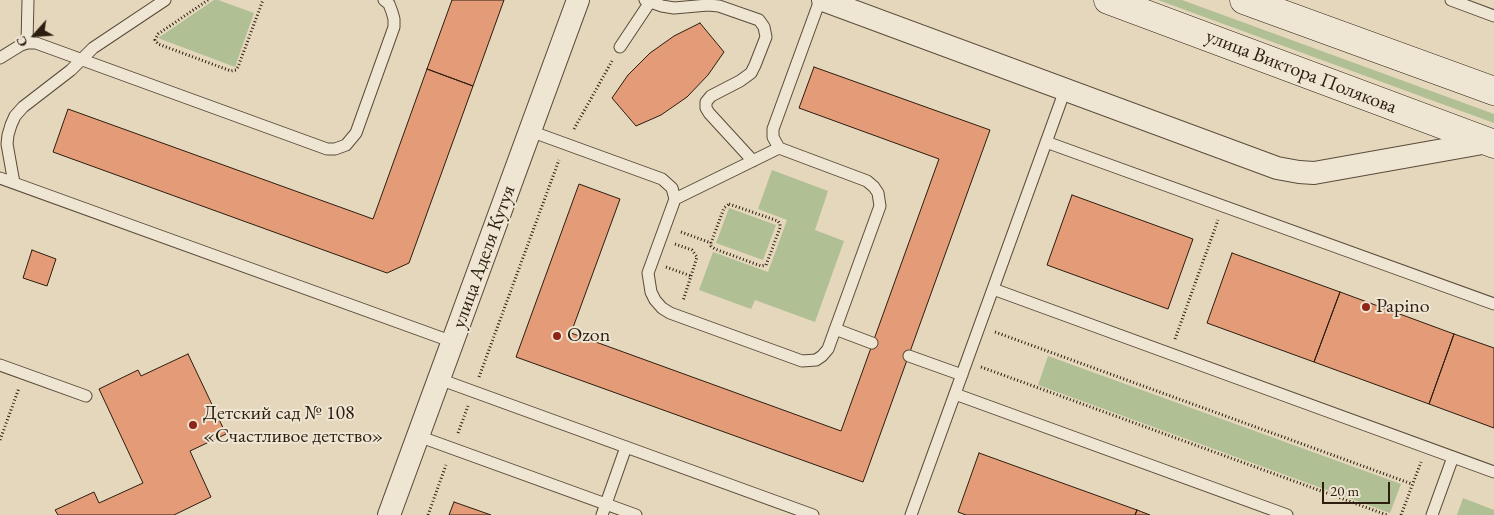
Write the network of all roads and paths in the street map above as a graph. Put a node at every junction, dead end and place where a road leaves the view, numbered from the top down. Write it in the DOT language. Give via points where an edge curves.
graph roads {
  1 [pos="28,0"];
  2 [pos="208,0"];
  3 [pos="262,0"];
  4 [pos="384,0"];
  5 [pos="578,0"];
  6 [pos="821,0"];
  7 [pos="1108,0"];
  8 [pos="1244,0"];
  9 [pos="1450,0"];
  10 [pos="648,1"];
  11 [pos="158,2"];
  12 [pos="1494,16"];
  13 [pos="27,43"];
  14 [pos="620,47"];
  15 [pos="0,58"];
  16 [pos="81,60"];
  17 [pos="1065,90"];
  18 [pos="1494,91"];
  19 [pos="530,131"];
  20 [pos="1046,142"];
  21 [pos="1491,143"];
  22 [pos="566,144"];
  23 [pos="779,148"];
  24 [pos="753,161"];
  25 [pos="0,178"];
  26 [pos="14,183"];
  27 [pos="675,199"];
  28 [pos="1223,206"];
  29 [pos="666,226"];
  30 [pos="661,239"];
  31 [pos="711,243"];
  32 [pos="652,262"];
  33 [pos="691,276"];
  34 [pos="993,289"];
  35 [pos="1494,304"];
  36 [pos="677,316"];
  37 [pos="980,326"];
  38 [pos="835,330"];
  39 [pos="453,342"];
  40 [pos="872,343"];
  41 [pos="1170,354"];
  42 [pos="908,356"];
  43 [pos="967,362"];
  44 [pos="0,365"];
  45 [pos="24,373"];
  46 [pos="962,376"];
  47 [pos="439,379"];
  48 [pos="474,392"];
  49 [pos="955,394"];
  50 [pos="86,396"];
  51 [pos="418,436"];
  52 [pos="0,440"];
  53 [pos="626,447"];
  54 [pos="1426,447"];
  55 [pos="452,448"];
  56 [pos="1453,457"];
  57 [pos="1494,472"];
  58 [pos="1412,484"];
  59 [pos="604,510"];
  60 [pos="389,515"];
  61 [pos="428,515"];
  62 [pos="636,515"];
  63 [pos="812,515"];
  64 [pos="911,515"];
  65 [pos="1288,515"];
  66 [pos="1387,515"];
  67 [pos="1401,515"];
  68 [pos="1432,515"];
  1 -- 13 [label="lane"];
  2 -- 3 [label="path" via="158,34 155,40 158,44 234,71"];
  4 -- 16 [label="lane" via="392,12 394,27 356,134 346,145 335,149 327,149"];
  5 -- 19 [label="street, улица Аделя Кутуя"];
  6 -- 17 [label="street"];
  6 -- 23 [label="lane" via="773,129"];
  7 -- 21 [label="main road, улица Виктора Полякова"];
  8 -- 18 [label="main road"];
  9 -- 12 [label="lane"];
  10 -- 14 [label="lane"];
  10 -- 24 [label="lane" via="674,8 719,6 759,20 764,27 766,38 751,73 706,102 709,113"];
  11 -- 16 [label="lane"];
  13 -- 15 [label="lane"];
  13 -- 16 [label="lane" via="36,43"];
  14 -- 22 [label="path"];
  16 -- 26 [label="lane" via="15,116 7,144"];
  17 -- 20 [label="lane"];
  17 -- 21 [label="street" via="1277,168 1299,172 1314,173"];
  19 -- 22 [label="lane"];
  19 -- 39 [label="street, улица Аделя Кутуя"];
  20 -- 28 [label="lane"];
  20 -- 34 [label="lane"];
  22 -- 27 [label="lane" via="662,178 672,188"];
  22 -- 48 [label="path"];
  23 -- 24 [label="lane"];
  23 -- 38 [label="lane" via="868,181 878,193 880,206"];
  24 -- 27 [label="lane"];
  25 -- 26 [label="lane"];
  26 -- 39 [label="lane"];
  27 -- 29 [label="lane"];
  28 -- 35 [label="lane"];
  28 -- 41 [label="path"];
  29 -- 30 [label="lane"];
  29 -- 31 [label="path"];
  30 -- 32 [label="lane"];
  30 -- 33 [label="path" via="696,254"];
  31 -- 31 [label="path" via="728,204 780,224 764,266 715,249"];
  32 -- 33 [label="path"];
  32 -- 36 [label="lane" via="648,274 651,292 662,308"];
  33 -- 36 [label="path"];
  34 -- 37 [label="lane"];
  34 -- 41 [label="lane"];
  36 -- 38 [label="lane" via="802,361 822,356 828,350"];
  37 -- 43 [label="lane"];
  37 -- 58 [label="path"];
  38 -- 40 [label="lane"];
  39 -- 47 [label="street, улица Аделя Кутуя"];
  41 -- 54 [label="lane"];
  42 -- 46 [label="lane"];
  43 -- 46 [label="lane"];
  43 -- 66 [label="path"];
  44 -- 45 [label="lane"];
  45 -- 50 [label="lane"];
  45 -- 52 [label="path"];
  46 -- 49 [label="lane"];
  47 -- 48 [label="lane"];
  47 -- 51 [label="street, улица Аделя Кутуя"];
  48 -- 53 [label="lane"];
  48 -- 55 [label="path"];
  49 -- 64 [label="lane"];
  49 -- 65 [label="lane"];
  51 -- 55 [label="lane"];
  51 -- 60 [label="street, улица Аделя Кутуя"];
  53 -- 59 [label="lane"];
  53 -- 63 [label="lane"];
  54 -- 56 [label="lane"];
  54 -- 58 [label="path"];
  55 -- 59 [label="lane"];
  55 -- 61 [label="path"];
  56 -- 57 [label="lane"];
  56 -- 68 [label="lane"];
  58 -- 67 [label="path"];
  59 -- 62 [label="lane"];
}
